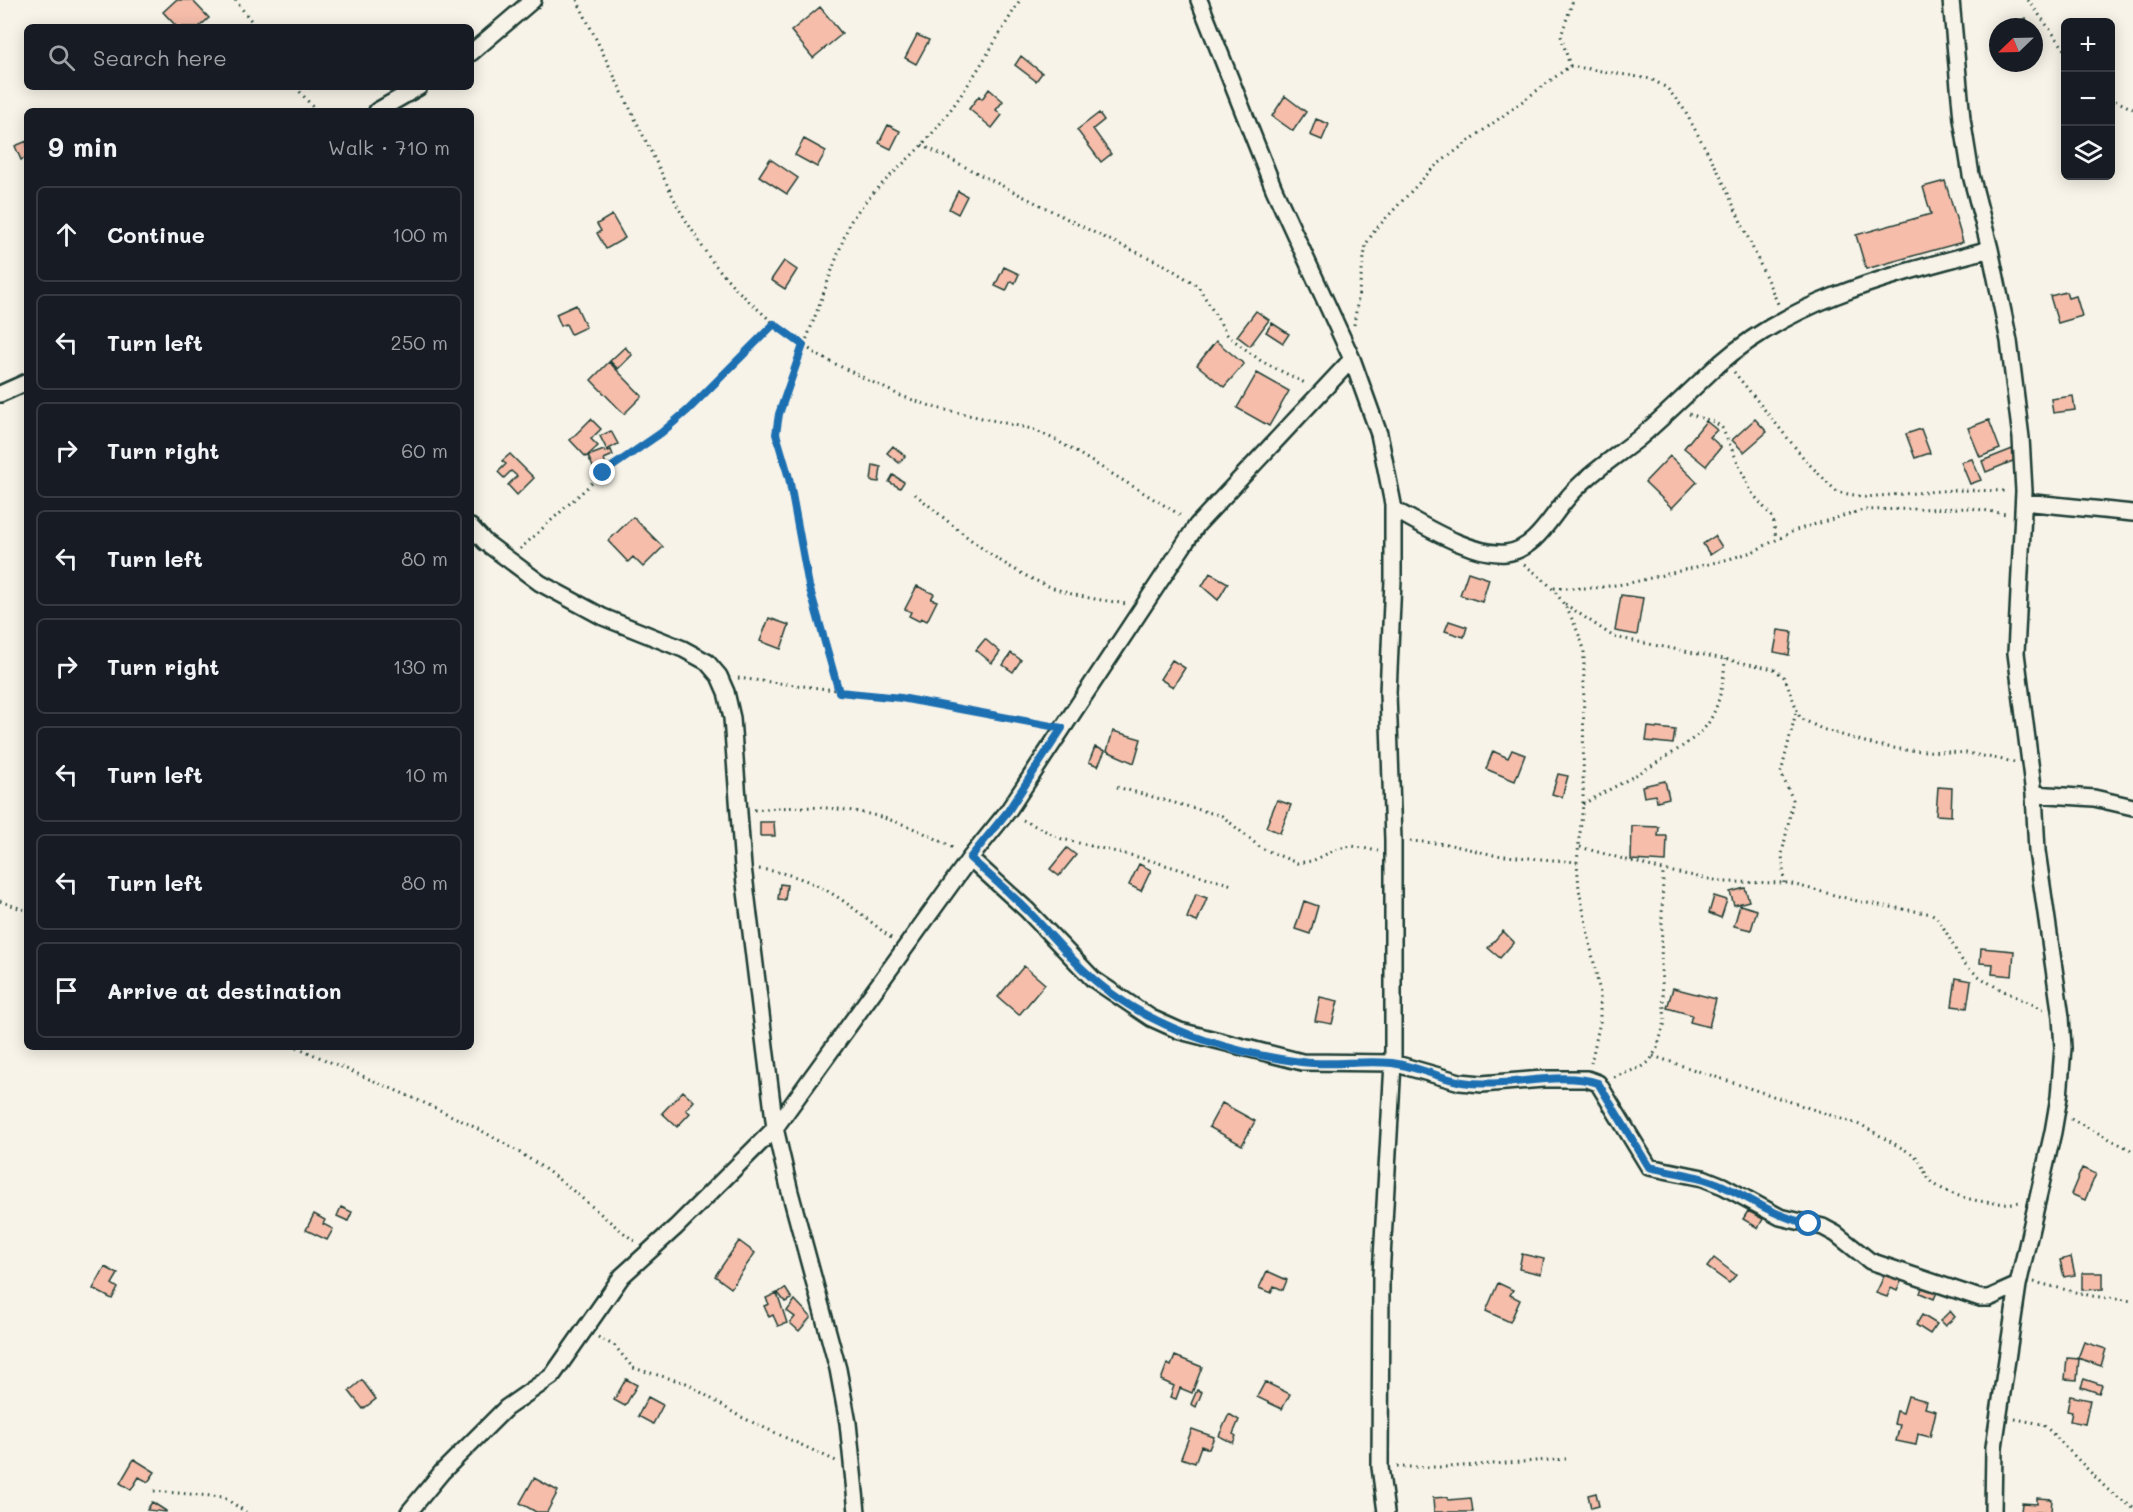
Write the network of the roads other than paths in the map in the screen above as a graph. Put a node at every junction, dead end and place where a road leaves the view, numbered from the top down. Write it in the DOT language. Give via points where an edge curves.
graph roads {
  1 [pos="533,0"];
  2 [pos="1199,0"];
  3 [pos="1951,0"];
  4 [pos="474,50"];
  5 [pos="414,90"];
  6 [pos="382,108"];
  7 [pos="1990,249"];
  8 [pos="1349,352"];
  9 [pos="24,383"];
  10 [pos="0,394"];
  11 [pos="2024,503"];
  12 [pos="1393,509"];
  13 [pos="2133,513"];
  14 [pos="474,530"];
  15 [pos="2034,794"];
  16 [pos="2133,807"];
  17 [pos="970,858"];
  18 [pos="1393,1063"];
  19 [pos="775,1128"];
  20 [pos="2019,1282"];
  21 [pos="409,1512"];
  22 [pos="857,1512"];
  23 [pos="1386,1512"];
  24 [pos="1993,1512"];
  1 -- 4 [label="street"];
  2 -- 8 [label="street" via="1274,189"];
  3 -- 7 [label="street" via="1962,119"];
  5 -- 6 [label="street"];
  7 -- 11 [label="street" via="2009,341"];
  7 -- 12 [label="street" via="1866,283 1785,318 1724,361 1574,491 1523,548 1506,553 1484,550 1445,537"];
  8 -- 12 [label="street" via="1379,434"];
  8 -- 17 [label="street" via="1322,391 1197,525 1008,811"];
  9 -- 10 [label="street"];
  11 -- 13 [label="street"];
  11 -- 15 [label="street" via="2016,653"];
  12 -- 18 [label="street" via="1388,693"];
  14 -- 19 [label="street" via="540,583 603,617 683,649 707,662 719,676 732,718 737,811"];
  15 -- 16 [label="street" via="2094,798"];
  15 -- 20 [label="street" via="2037,851 2063,1048 2057,1110"];
  17 -- 18 [label="street" via="1093,979 1151,1018 1220,1043 1293,1060"];
  17 -- 19 [label="street"];
  18 -- 20 [label="street" via="1460,1082 1482,1084 1543,1079 1593,1081 1649,1167 1703,1178 1780,1217 1823,1227 1870,1261 1980,1298 1996,1296"];
  18 -- 23 [label="street" via="1381,1276 1380,1467"];
  19 -- 21 [label="street" via="622,1276 552,1376 506,1408 442,1472"];
  19 -- 22 [label="street" via="838,1369"];
  20 -- 24 [label="street" via="1994,1447"];
}
